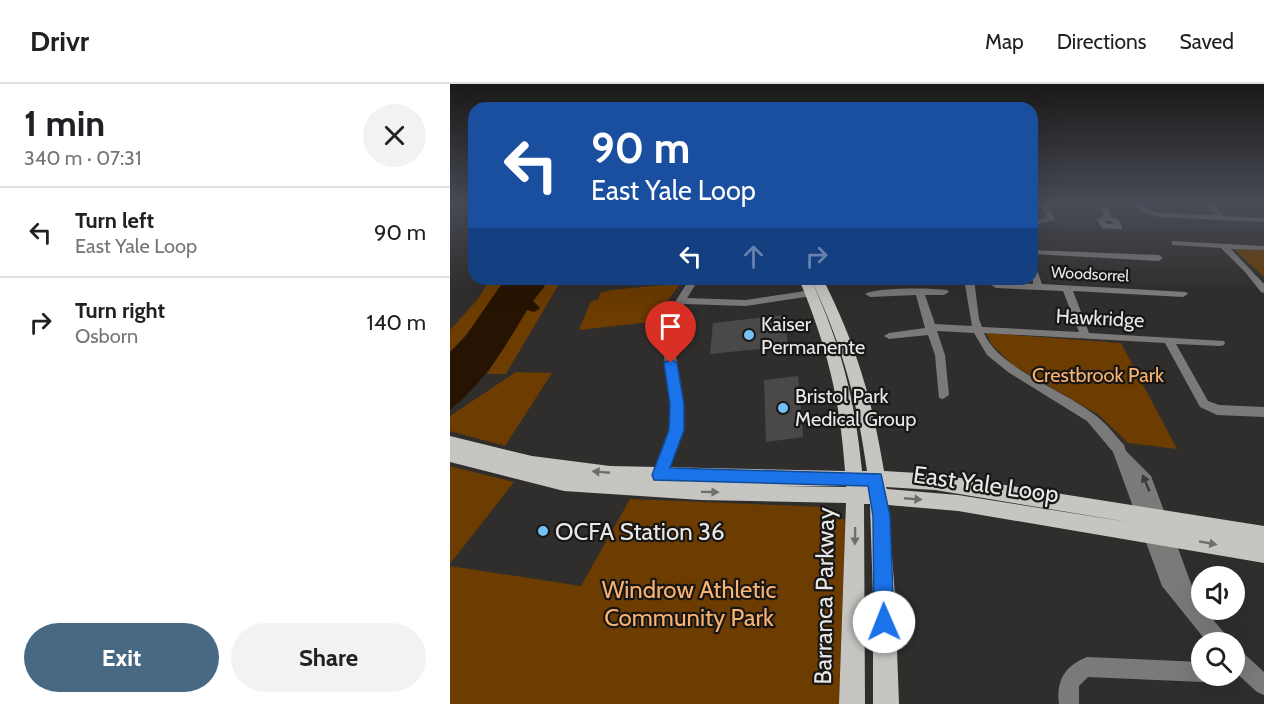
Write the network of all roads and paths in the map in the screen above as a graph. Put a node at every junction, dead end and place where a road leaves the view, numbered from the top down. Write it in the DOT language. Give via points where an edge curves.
graph roads {
  1 [pos="1174,243"];
  2 [pos="1224,246"];
  3 [pos="1264,248"];
  4 [pos="1038,252"];
  5 [pos="1159,258"];
  6 [pos="690,285"];
  7 [pos="808,285"];
  8 [pos="811,285"];
  9 [pos="812,285"];
  10 [pos="970,285"];
  11 [pos="996,285"];
  12 [pos="1038,286"];
  13 [pos="1067,289"];
  14 [pos="1264,290"];
  15 [pos="944,292"];
  16 [pos="920,293"];
  17 [pos="870,294"];
  18 [pos="1183,294"];
  19 [pos="681,301"];
  20 [pos="930,329"];
  21 [pos="977,329"];
  22 [pos="1085,335"];
  23 [pos="889,336"];
  24 [pos="1168,340"];
  25 [pos="1220,343"];
  26 [pos="943,395"];
  27 [pos="1264,412"];
  28 [pos="450,443"];
  29 [pos="450,455"];
  30 [pos="656,482"];
  31 [pos="854,487"];
  32 [pos="877,488"];
  33 [pos="1155,526"];
  34 [pos="1264,535"];
  35 [pos="1264,553"];
  36 [pos="1211,632"];
  37 [pos="1245,668"];
  38 [pos="1191,672"];
  39 [pos="1264,685"];
  40 [pos="852,704"];
  41 [pos="886,704"];
  42 [pos="1069,704"];
  1 -- 2 [label="street"];
  2 -- 3 [label="street"];
  2 -- 14 [label="street"];
  4 -- 5 [label="street"];
  6 -- 19 [label="street"];
  7 -- 19 [label="street" via="746,303"];
  8 -- 31 [label="main road, Barranca Parkway" via="838,372"];
  9 -- 32 [label="main road" via="838,323 860,388"];
  10 -- 21 [label="street"];
  11 -- 12 [label="street, Woodsorrel"];
  12 -- 13 [label="street, Woodsorrel"];
  13 -- 18 [label="street, Woodsorrel"];
  13 -- 22 [label="street"];
  15 -- 16 [label="street"];
  16 -- 17 [label="street" via="895,290"];
  16 -- 20 [label="street"];
  19 -- 30 [label="street" via="669,326 676,430"];
  20 -- 21 [label="street, Hawkridge"];
  20 -- 23 [label="street, Hawkridge"];
  20 -- 26 [label="street" via="940,355"];
  21 -- 22 [label="street, Hawkridge"];
  21 -- 33 [label="street" via="1001,361 1104,430 1121,454"];
  22 -- 24 [label="street, Hawkridge"];
  24 -- 25 [label="street, Hawkridge"];
  24 -- 27 [label="street" via="1204,404 1217,410"];
  30 -- 28 [label="main road, East Yale Loop, one-way" via="532,463"];
  29 -- 30 [label="main road, East Yale Loop" via="564,483"];
  30 -- 31 [label="main road, East Yale Loop"];
  31 -- 32 [label="main road, East Yale Loop"];
  31 -- 40 [label="main road, Barranca Parkway, one-way"];
  32 -- 33 [label="main road, East Yale Loop" via="958,503"];
  32 -- 41 [label="main road"];
  33 -- 34 [label="main road, East Yale Loop"];
  33 -- 35 [label="main road, East Yale Loop, one-way"];
  33 -- 36 [label="street" via="1168,580"];
  37 -- 39 [label="street"];
  38 -- 42 [label="street" via="1087,667 1075,672 1066,687"];
}
